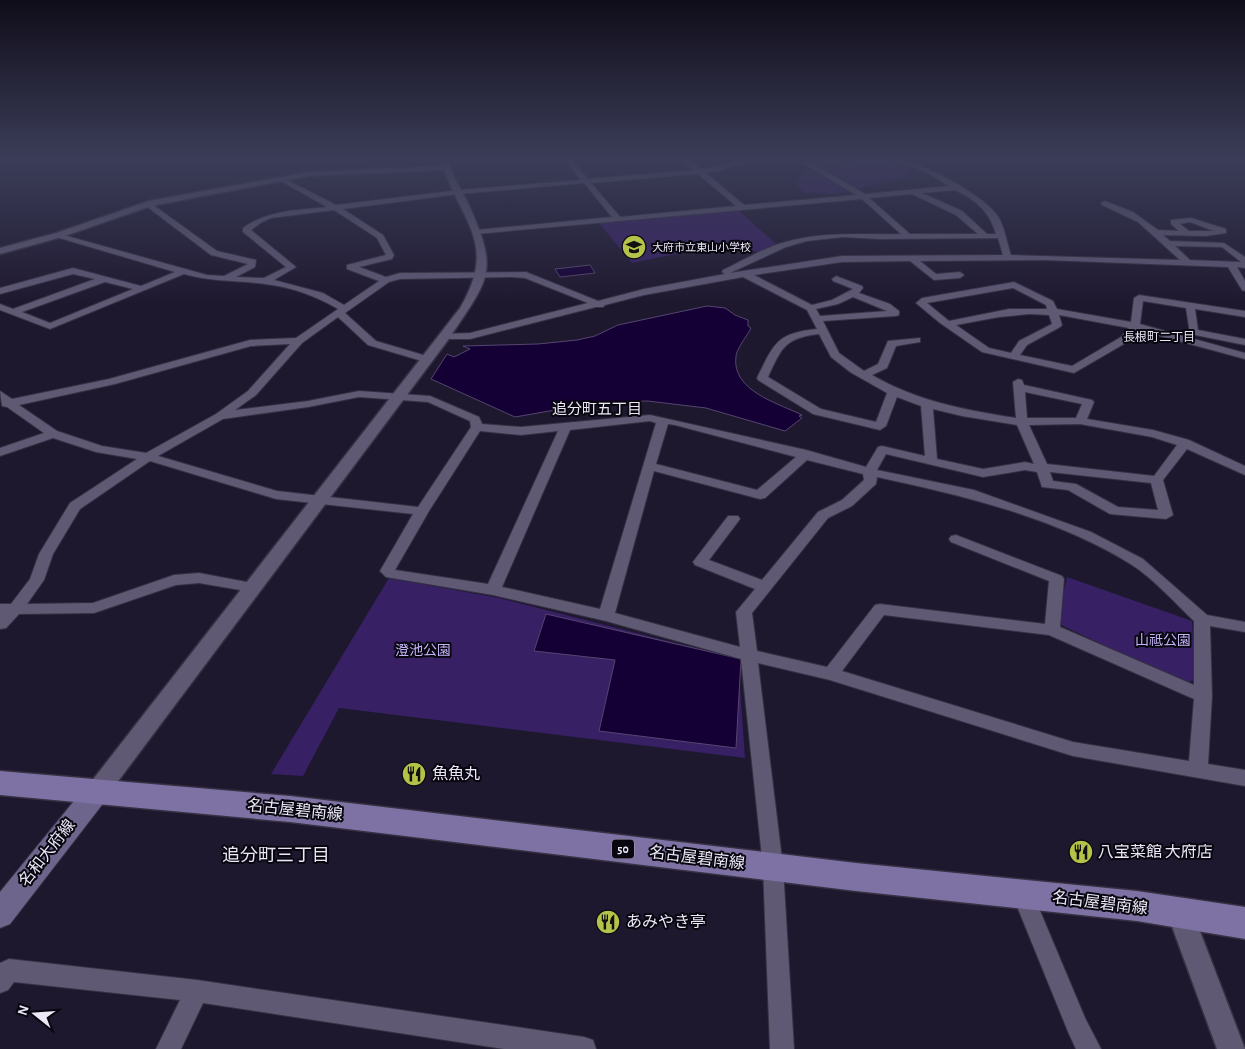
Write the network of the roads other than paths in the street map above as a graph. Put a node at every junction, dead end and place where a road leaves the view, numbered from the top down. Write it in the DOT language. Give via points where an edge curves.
graph roads {
  1 [pos="140,207"];
  2 [pos="153,207"];
  3 [pos="333,207"];
  4 [pos="465,207"];
  5 [pos="608,207"];
  6 [pos="742,207"];
  7 [pos="875,207"];
  8 [pos="944,207"];
  9 [pos="987,207"];
  10 [pos="1119,207"];
  11 [pos="618,219"];
  12 [pos="476,232"];
  13 [pos="1154,232"];
  14 [pos="1186,233"];
  15 [pos="59,235"];
  16 [pos="984,236"];
  17 [pos="1000,236"];
  18 [pos="908,237"];
  19 [pos="1166,243"];
  20 [pos="0,251"];
  21 [pos="910,257"];
  22 [pos="1008,257"];
  23 [pos="1245,261"];
  24 [pos="1188,263"];
  25 [pos="1231,265"];
  26 [pos="1245,265"];
  27 [pos="185,271"];
  28 [pos="484,273"];
  29 [pos="745,274"];
  30 [pos="960,276"];
  31 [pos="717,278"];
  32 [pos="104,279"];
  33 [pos="226,279"];
  34 [pos="836,279"];
  35 [pos="386,280"];
  36 [pos="266,281"];
  37 [pos="139,288"];
  38 [pos="1245,288"];
  39 [pos="0,291"];
  40 [pos="852,294"];
  41 [pos="600,305"];
  42 [pos="1190,305"];
  43 [pos="0,307"];
  44 [pos="811,308"];
  45 [pos="342,311"];
  46 [pos="13,312"];
  47 [pos="1053,312"];
  48 [pos="1245,314"];
  49 [pos="816,319"];
  50 [pos="948,324"];
  51 [pos="1135,327"];
  52 [pos="823,331"];
  53 [pos="444,337"];
  54 [pos="1219,337"];
  55 [pos="916,340"];
  56 [pos="298,341"];
  57 [pos="1245,342"];
  58 [pos="1218,350"];
  59 [pos="1014,356"];
  60 [pos="1245,356"];
  61 [pos="426,359"];
  62 [pos="864,375"];
  63 [pos="893,392"];
  64 [pos="0,394"];
  65 [pos="399,397"];
  66 [pos="927,404"];
  67 [pos="5,405"];
  68 [pos="220,416"];
  69 [pos="663,420"];
  70 [pos="1080,421"];
  71 [pos="1022,422"];
  72 [pos="880,426"];
  73 [pos="477,427"];
  74 [pos="564,428"];
  75 [pos="53,434"];
  76 [pos="1185,443"];
  77 [pos="882,450"];
  78 [pos="0,452"];
  79 [pos="806,454"];
  80 [pos="148,458"];
  81 [pos="931,460"];
  82 [pos="648,466"];
  83 [pos="1043,468"];
  84 [pos="1245,471"];
  85 [pos="869,472"];
  86 [pos="1157,480"];
  87 [pos="318,500"];
  88 [pos="422,511"];
  89 [pos="733,519"];
  90 [pos="956,539"];
  91 [pos="252,587"];
  92 [pos="765,587"];
  93 [pos="493,590"];
  94 [pos="7,609"];
  95 [pos="606,616"];
  96 [pos="1202,619"];
  97 [pos="0,624"];
  98 [pos="1245,627"];
  99 [pos="1052,630"];
  100 [pos="748,656"];
  101 [pos="831,674"];
  102 [pos="1203,696"];
  103 [pos="1198,771"];
  104 [pos="1245,778"];
  105 [pos="0,783"];
  106 [pos="96,793"];
  107 [pos="773,868"];
  108 [pos="1023,894"];
  109 [pos="1180,913"];
  110 [pos="0,914"];
  111 [pos="1245,922"];
  112 [pos="0,982"];
  113 [pos="197,991"];
  114 [pos="168,1049"];
  115 [pos="584,1049"];
  116 [pos="782,1049"];
  117 [pos="1089,1049"];
  118 [pos="1230,1049"];
  1 -- 15 [label="street"];
  2 -- 33 [label="street" via="214,253 253,262"];
  3 -- 35 [label="street" via="380,237 390,255 350,267"];
  3 -- 36 [label="street" via="270,216 246,230 292,267"];
  4 -- 12 [label="street"];
  5 -- 11 [label="street"];
  6 -- 11 [label="street"];
  7 -- 18 [label="street"];
  8 -- 16 [label="street" via="959,213"];
  9 -- 17 [label="street" via="995,218"];
  10 -- 13 [label="street"];
  11 -- 12 [label="street"];
  12 -- 28 [label="street" via="485,254"];
  13 -- 14 [label="street"];
  13 -- 19 [label="street"];
  14 -- 14 [label="street" via="1207,233 1224,231 1191,220 1174,222"];
  15 -- 20 [label="street"];
  15 -- 27 [label="street"];
  16 -- 17 [label="street"];
  16 -- 18 [label="street"];
  17 -- 22 [label="street"];
  18 -- 31 [label="street" via="843,235 807,239 783,245"];
  19 -- 23 [label="street" via="1224,245"];
  19 -- 24 [label="street"];
  21 -- 22 [label="street"];
  21 -- 29 [label="street" via="842,259"];
  21 -- 30 [label="street" via="934,277"];
  22 -- 24 [label="street"];
  24 -- 25 [label="street"];
  25 -- 26 [label="street"];
  25 -- 38 [label="street"];
  27 -- 33 [label="street" via="206,278"];
  27 -- 37 [label="street"];
  28 -- 35 [label="street" via="400,276"];
  28 -- 41 [label="street" via="526,275"];
  28 -- 53 [label="street"];
  29 -- 31 [label="street"];
  29 -- 44 [label="street"];
  31 -- 41 [label="street" via="644,292"];
  32 -- 37 [label="street"];
  32 -- 39 [label="street" via="72,271"];
  32 -- 46 [label="street"];
  33 -- 36 [label="street"];
  34 -- 40 [label="street" via="859,288"];
  35 -- 45 [label="street"];
  36 -- 45 [label="street" via="320,295"];
  37 -- 46 [label="street" via="50,326"];
  40 -- 44 [label="street"];
  40 -- 49 [label="street" via="887,306 896,313"];
  41 -- 53 [label="street" via="470,336"];
  42 -- 48 [label="street"];
  42 -- 51 [label="street" via="1139,298"];
  42 -- 54 [label="street" via="1193,332"];
  43 -- 46 [label="street"];
  44 -- 49 [label="street"];
  45 -- 56 [label="street"];
  45 -- 61 [label="street" via="372,343"];
  47 -- 50 [label="street" via="1009,312"];
  47 -- 50 [label="street" via="1050,303 1014,285 922,301"];
  47 -- 51 [label="street"];
  47 -- 59 [label="street" via="1057,325 1023,343"];
  49 -- 52 [label="street"];
  50 -- 59 [label="street" via="986,350"];
  51 -- 58 [label="street"];
  51 -- 59 [label="street" via="1126,339 1074,370"];
  52 -- 62 [label="street" via="834,356"];
  52 -- 72 [label="street" via="795,334 776,348 762,378 817,412"];
  53 -- 61 [label="street"];
  54 -- 57 [label="street"];
  54 -- 58 [label="street"];
  55 -- 62 [label="street" via="892,343 883,366"];
  56 -- 67 [label="street" via="250,343 111,382"];
  56 -- 68 [label="street" via="252,392"];
  58 -- 60 [label="street"];
  61 -- 65 [label="street"];
  62 -- 63 [label="street"];
  63 -- 66 [label="street"];
  63 -- 72 [label="street"];
  64 -- 67 [label="street"];
  65 -- 68 [label="street" via="351,394 308,404"];
  65 -- 73 [label="street" via="436,401 475,419"];
  65 -- 87 [label="street"];
  66 -- 71 [label="street"];
  66 -- 81 [label="street"];
  67 -- 75 [label="street"];
  68 -- 80 [label="street"];
  69 -- 74 [label="street" via="650,418"];
  69 -- 79 [label="street"];
  69 -- 82 [label="street"];
  70 -- 71 [label="street"];
  70 -- 71 [label="street" via="1088,402 1018,385"];
  70 -- 76 [label="street"];
  71 -- 83 [label="street"];
  72 -- 77 [label="street"];
  73 -- 74 [label="street" via="521,431"];
  73 -- 88 [label="street"];
  74 -- 93 [label="street"];
  75 -- 78 [label="street"];
  75 -- 80 [label="street" via="100,449"];
  76 -- 84 [label="street"];
  76 -- 86 [label="street"];
  77 -- 81 [label="street"];
  77 -- 85 [label="street"];
  79 -- 82 [label="street" via="760,495"];
  79 -- 85 [label="street"];
  80 -- 87 [label="street" via="276,495"];
  80 -- 94 [label="street" via="75,506 46,554 37,580"];
  81 -- 83 [label="street" via="983,473 1025,466"];
  82 -- 95 [label="street"];
  83 -- 86 [label="street"];
  83 -- 86 [label="street" via="1046,484 1071,487 1115,511 1166,515"];
  85 -- 92 [label="street" via="872,481 847,503 823,515"];
  85 -- 96 [label="street" via="969,494 1086,536 1138,562"];
  87 -- 88 [label="street"];
  87 -- 91 [label="street"];
  88 -- 93 [label="street" via="387,571"];
  89 -- 92 [label="street" via="700,562"];
  90 -- 99 [label="street" via="1057,579"];
  91 -- 94 [label="street" via="199,578 174,580 94,608"];
  91 -- 106 [label="street"];
  92 -- 100 [label="street" via="744,612"];
  93 -- 95 [label="street"];
  94 -- 97 [label="street"];
  95 -- 100 [label="street"];
  96 -- 98 [label="street"];
  96 -- 102 [label="street"];
  99 -- 101 [label="street" via="880,609"];
  99 -- 102 [label="street"];
  100 -- 101 [label="street"];
  100 -- 107 [label="street" via="756,702"];
  101 -- 103 [label="street" via="1073,749"];
  102 -- 103 [label="street"];
  103 -- 104 [label="street"];
  105 -- 106 [label="main road, 名古屋碧南線 / 50"];
  106 -- 107 [label="main road, 名古屋碧南線 / 50" via="290,809"];
  106 -- 110 [label="main road, 名和大府線"];
  107 -- 108 [label="main road, 名古屋碧南線 / 50"];
  107 -- 116 [label="street"];
  108 -- 109 [label="main road, 名古屋碧南線 / 50"];
  108 -- 117 [label="street"];
  109 -- 111 [label="main road, 名古屋碧南線 / 50"];
  109 -- 118 [label="street"];
  112 -- 113 [label="street" via="9,970"];
  113 -- 114 [label="street"];
  113 -- 115 [label="street"];
}
